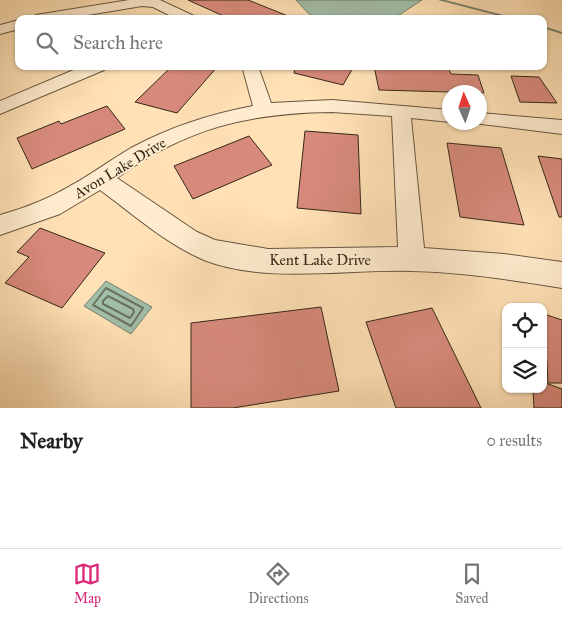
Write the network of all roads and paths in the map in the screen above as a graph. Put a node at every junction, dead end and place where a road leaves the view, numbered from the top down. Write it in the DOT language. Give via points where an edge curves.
graph roads {
  1 [pos="61,15"];
  2 [pos="181,15"];
  3 [pos="15,25"];
  4 [pos="0,30"];
  5 [pos="89,70"];
  6 [pos="251,70"];
  7 [pos="0,108"];
  8 [pos="263,108"];
  9 [pos="401,111"];
  10 [pos="442,115"];
  11 [pos="487,120"];
  12 [pos="562,127"];
  13 [pos="100,178"];
  14 [pos="0,226"];
  15 [pos="412,259"];
  16 [pos="562,275"];
  1 -- 2 [label="street" via="142,2 156,3"];
  3 -- 4 [label="street"];
  5 -- 7 [label="street"];
  6 -- 8 [label="street"];
  8 -- 9 [label="street, Avon Lake Drive" via="338,105"];
  8 -- 13 [label="street, Avon Lake Drive" via="184,131 146,149"];
  9 -- 10 [label="street, Avon Lake Drive"];
  9 -- 15 [label="street"];
  11 -- 12 [label="street"];
  13 -- 14 [label="street, Avon Lake Drive" via="39,213"];
  13 -- 15 [label="street, Kent Lake Drive" via="188,240 212,251 268,261"];
  15 -- 16 [label="street, Kent Lake Drive" via="504,266"];
}
